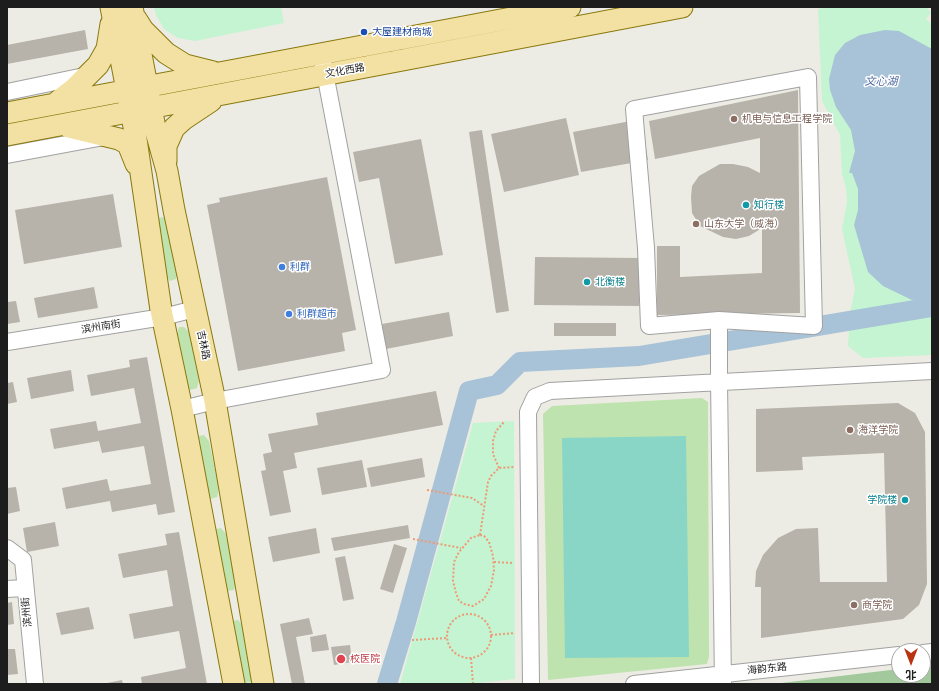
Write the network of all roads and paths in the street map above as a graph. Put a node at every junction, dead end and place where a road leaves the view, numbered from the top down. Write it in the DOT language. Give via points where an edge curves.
graph roads {
  1 [pos="570,7"];
  2 [pos="682,7"];
  3 [pos="112,11"];
  4 [pos="133,12"];
  5 [pos="322,54"];
  6 [pos="218,73"];
  7 [pos="325,74"];
  8 [pos="89,75"];
  9 [pos="148,87"];
  10 [pos="127,90"];
  11 [pos="7,92"];
  12 [pos="220,95"];
  13 [pos="54,104"];
  14 [pos="152,109"];
  15 [pos="7,113"];
  16 [pos="131,113"];
  17 [pos="61,125"];
  18 [pos="7,135"];
  19 [pos="108,136"];
  20 [pos="7,155"];
  21 [pos="167,171"];
  22 [pos="140,173"];
  23 [pos="195,309"];
  24 [pos="162,317"];
  25 [pos="719,320"];
  26 [pos="7,342"];
  27 [pos="932,371"];
  28 [pos="719,384"];
  29 [pos="215,401"];
  30 [pos="182,409"];
  31 [pos="504,422"];
  32 [pos="514,467"];
  33 [pos="499,468"];
  34 [pos="427,490"];
  35 [pos="484,506"];
  36 [pos="480,535"];
  37 [pos="413,539"];
  38 [pos="7,548"];
  39 [pos="462,548"];
  40 [pos="493,562"];
  41 [pos="514,563"];
  42 [pos="24,588"];
  43 [pos="7,589"];
  44 [pos="515,633"];
  45 [pos="491,635"];
  46 [pos="447,638"];
  47 [pos="412,640"];
  48 [pos="891,656"];
  49 [pos="471,658"];
  50 [pos="723,679"];
  51 [pos="35,684"];
  52 [pos="234,684"];
  53 [pos="263,684"];
  54 [pos="473,684"];
  55 [pos="531,684"];
  56 [pos="634,684"];
  1 -- 5 [label="main road"];
  2 -- 7 [label="main road, 文化西路"];
  3 -- 8 [label="main road" via="106,49 98,65"];
  3 -- 10 [label="main road"];
  4 -- 6 [label="main road" via="143,30 166,53 185,65"];
  4 -- 9 [label="main road, 吉林路"];
  5 -- 6 [label="main road"];
  5 -- 7 [label="street"];
  6 -- 9 [label="main road"];
  7 -- 12 [label="main road, 文化西路"];
  7 -- 29 [label="street" via="382,370"];
  8 -- 11 [label="street"];
  8 -- 13 [label="main road"];
  9 -- 10 [label="main road"];
  9 -- 14 [label="main road, 吉林路"];
  10 -- 13 [label="main road"];
  10 -- 16 [label="main road"];
  12 -- 14 [label="main road, 文化西路"];
  12 -- 21 [label="main road" via="174,128 166,146"];
  13 -- 15 [label="main road"];
  14 -- 16 [label="main road, 文化西路"];
  14 -- 21 [label="main road, 吉林路"];
  16 -- 17 [label="main road, 文化西路"];
  16 -- 22 [label="main road"];
  17 -- 18 [label="main road, 文化西路"];
  17 -- 19 [label="main road"];
  19 -- 20 [label="street"];
  19 -- 22 [label="main road" via="128,144"];
  21 -- 23 [label="main road, 吉林路"];
  22 -- 24 [label="main road"];
  23 -- 24 [label="street, 滨州南街"];
  23 -- 29 [label="main road, 吉林路"];
  24 -- 26 [label="street, 滨州南街"];
  24 -- 30 [label="main road"];
  25 -- 25 [label="street" via="649,326 646,248 634,109 808,77 814,326"];
  25 -- 28 [label="street"];
  27 -- 28 [label="street"];
  28 -- 50 [label="street"];
  28 -- 55 [label="street" via="550,391 535,397 528,412"];
  29 -- 30 [label="street"];
  29 -- 53 [label="main road, 吉林路"];
  30 -- 52 [label="main road"];
  31 -- 33 [label="path" via="496,431 493,441 493,454"];
  32 -- 33 [label="path"];
  33 -- 35 [label="path" via="488,482"];
  34 -- 35 [label="path" via="472,498"];
  35 -- 36 [label="path"];
  36 -- 39 [label="path" via="470,538"];
  36 -- 40 [label="path" via="489,542"];
  37 -- 39 [label="path"];
  38 -- 42 [label="street, 滨州街" via="23,560"];
  39 -- 40 [label="path" via="454,562 453,581 459,601 464,604 473,606 484,599 491,586"];
  40 -- 41 [label="path"];
  42 -- 43 [label="street"];
  42 -- 51 [label="street, 滨州街"];
  44 -- 45 [label="path"];
  45 -- 46 [label="path" via="487,623 482,618 467,614 454,619 447,631"];
  45 -- 49 [label="path" via="485,652"];
  46 -- 47 [label="path"];
  46 -- 49 [label="path" via="452,651 464,658"];
  48 -- 50 [label="street, 海韵东路"];
  49 -- 54 [label="path"];
  50 -- 56 [label="street, 海韵东路"];
}
